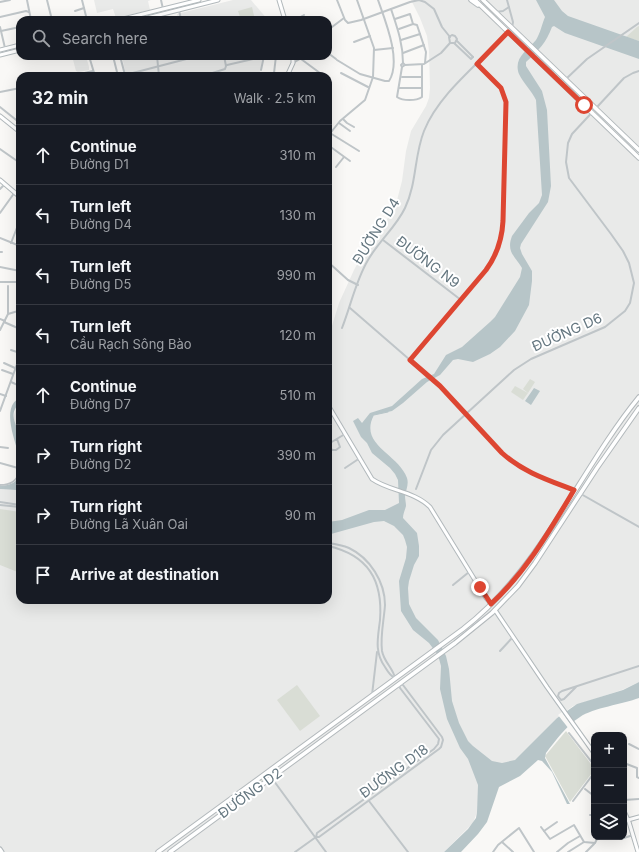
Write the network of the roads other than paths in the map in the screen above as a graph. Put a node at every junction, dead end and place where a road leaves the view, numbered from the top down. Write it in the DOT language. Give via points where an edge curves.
graph roads {
  1 [pos="10,0"];
  2 [pos="27,0"];
  3 [pos="47,0"];
  4 [pos="82,0"];
  5 [pos="161,0"];
  6 [pos="199,0"];
  7 [pos="218,0"];
  8 [pos="279,0"];
  9 [pos="337,0"];
  10 [pos="357,0"];
  11 [pos="378,0"];
  12 [pos="471,0"];
  13 [pos="484,0"];
  14 [pos="507,0"];
  15 [pos="0,2"];
  16 [pos="477,2"];
  17 [pos="509,7"];
  18 [pos="84,8"];
  19 [pos="163,9"];
  20 [pos="391,9"];
  21 [pos="76,10"];
  22 [pos="179,10"];
  23 [pos="486,11"];
  24 [pos="30,12"];
  25 [pos="382,12"];
  26 [pos="495,12"];
  27 [pos="164,14"];
  28 [pos="30,16"];
  29 [pos="51,16"];
  30 [pos="86,16"];
  31 [pos="135,16"];
  32 [pos="158,16"];
  33 [pos="180,16"];
  34 [pos="284,16"];
  35 [pos="0,17"];
  36 [pos="344,18"];
  37 [pos="364,18"];
  38 [pos="395,20"];
  39 [pos="639,23"];
  40 [pos="413,24"];
  41 [pos="0,27"];
  42 [pos="332,27"];
  43 [pos="16,28"];
  44 [pos="512,28"];
  45 [pos="398,29"];
  46 [pos="0,32"];
  47 [pos="508,32"];
  48 [pos="420,34"];
  49 [pos="370,36"];
  50 [pos="450,37"];
  51 [pos="401,40"];
  52 [pos="457,41"];
  53 [pos="354,42"];
  54 [pos="450,43"];
  55 [pos="454,43"];
  56 [pos="424,45"];
  57 [pos="16,46"];
  58 [pos="5,48"];
  59 [pos="393,48"];
  60 [pos="0,50"];
  61 [pos="374,50"];
  62 [pos="16,51"];
  63 [pos="6,53"];
  64 [pos="403,53"];
  65 [pos="0,55"];
  66 [pos="332,56"];
  67 [pos="90,60"];
  68 [pos="114,60"];
  69 [pos="121,60"];
  70 [pos="157,60"];
  71 [pos="183,60"];
  72 [pos="225,60"];
  73 [pos="249,60"];
  74 [pos="263,60"];
  75 [pos="276,60"];
  76 [pos="299,60"];
  77 [pos="302,60"];
  78 [pos="293,63"];
  79 [pos="425,63"];
  80 [pos="477,64"];
  81 [pos="403,65"];
  82 [pos="422,65"];
  83 [pos="226,66"];
  84 [pos="158,67"];
  85 [pos="261,70"];
  86 [pos="93,71"];
  87 [pos="639,71"];
  88 [pos="89,72"];
  89 [pos="117,72"];
  90 [pos="124,72"];
  91 [pos="140,72"];
  92 [pos="159,72"];
  93 [pos="216,72"];
  94 [pos="274,72"];
  95 [pos="289,72"];
  96 [pos="319,72"];
  97 [pos="341,73"];
  98 [pos="373,77"];
  99 [pos="402,77"];
  100 [pos="422,77"];
  101 [pos="566,79"];
  102 [pos="368,87"];
  103 [pos="16,88"];
  104 [pos="399,88"];
  105 [pos="422,88"];
  106 [pos="0,92"];
  107 [pos="0,107"];
  108 [pos="596,108"];
  109 [pos="592,113"];
  110 [pos="0,116"];
  111 [pos="343,119"];
  112 [pos="16,120"];
  113 [pos="338,123"];
  114 [pos="354,127"];
  115 [pos="16,129"];
  116 [pos="332,130"];
  117 [pos="350,132"];
  118 [pos="332,136"];
  119 [pos="332,148"];
  120 [pos="0,149"];
  121 [pos="639,149"];
  122 [pos="358,151"];
  123 [pos="344,157"];
  124 [pos="639,159"];
  125 [pos="16,160"];
  126 [pos="350,161"];
  127 [pos="336,167"];
  128 [pos="0,180"];
  129 [pos="5,184"];
  130 [pos="0,189"];
  131 [pos="14,192"];
  132 [pos="0,213"];
  133 [pos="16,229"];
  134 [pos="0,238"];
  135 [pos="383,240"];
  136 [pos="10,243"];
  137 [pos="16,245"];
  138 [pos="332,266"];
  139 [pos="0,267"];
  140 [pos="16,270"];
  141 [pos="0,282"];
  142 [pos="16,282"];
  143 [pos="358,285"];
  144 [pos="8,286"];
  145 [pos="461,300"];
  146 [pos="350,308"];
  147 [pos="16,312"];
  148 [pos="8,314"];
  149 [pos="0,319"];
  150 [pos="4,321"];
  151 [pos="16,327"];
  152 [pos="342,328"];
  153 [pos="0,330"];
  154 [pos="11,350"];
  155 [pos="16,353"];
  156 [pos="410,360"];
  157 [pos="4,363"];
  158 [pos="16,366"];
  159 [pos="2,370"];
  160 [pos="13,374"];
  161 [pos="10,382"];
  162 [pos="16,384"];
  163 [pos="0,394"];
  164 [pos="639,395"];
  165 [pos="6,396"];
  166 [pos="639,410"];
  167 [pos="0,411"];
  168 [pos="332,411"];
  169 [pos="466,414"];
  170 [pos="620,423"];
  171 [pos="626,427"];
  172 [pos="346,434"];
  173 [pos="337,439"];
  174 [pos="332,443"];
  175 [pos="0,446"];
  176 [pos="8,448"];
  177 [pos="332,450"];
  178 [pos="360,458"];
  179 [pos="0,463"];
  180 [pos="16,467"];
  181 [pos="345,468"];
  182 [pos="16,479"];
  183 [pos="0,485"];
  184 [pos="416,488"];
  185 [pos="574,490"];
  186 [pos="581,494"];
  187 [pos="0,503"];
  188 [pos="16,505"];
  189 [pos="639,527"];
  190 [pos="332,545"];
  191 [pos="332,545"];
  192 [pos="470,571"];
  193 [pos="453,585"];
  194 [pos="381,604"];
  195 [pos="385,604"];
  196 [pos="491,604"];
  197 [pos="495,610"];
  198 [pos="512,638"];
  199 [pos="377,640"];
  200 [pos="382,640"];
  201 [pos="377,649"];
  202 [pos="500,651"];
  203 [pos="639,666"];
  204 [pos="395,678"];
  205 [pos="401,686"];
  206 [pos="576,687"];
  207 [pos="372,695"];
  208 [pos="569,732"];
  209 [pos="629,744"];
  210 [pos="591,749"];
  211 [pos="639,749"];
  212 [pos="591,761"];
  213 [pos="627,764"];
  214 [pos="272,768"];
  215 [pos="271,777"];
  216 [pos="591,777"];
  217 [pos="639,778"];
  218 [pos="585,789"];
  219 [pos="591,794"];
  220 [pos="639,799"];
  221 [pos="627,800"];
  222 [pos="369,801"];
  223 [pos="573,801"];
  224 [pos="639,817"];
  225 [pos="628,820"];
  226 [pos="557,822"];
  227 [pos="541,827"];
  228 [pos="544,831"];
  229 [pos="633,835"];
  230 [pos="580,836"];
  231 [pos="316,837"];
  232 [pos="627,837"];
  233 [pos="596,840"];
  234 [pos="502,842"];
  235 [pos="584,842"];
  236 [pos="595,843"];
  237 [pos="0,849"];
  238 [pos="494,851"];
  239 [pos="2,852"];
  240 [pos="159,852"];
  241 [pos="170,852"];
  242 [pos="295,852"];
  243 [pos="326,852"];
  244 [pos="408,852"];
  245 [pos="498,852"];
  246 [pos="513,852"];
  247 [pos="534,852"];
  248 [pos="557,852"];
  249 [pos="568,852"];
  250 [pos="586,852"];
  251 [pos="638,852"];
  1 -- 15 [label="street"];
  2 -- 24 [label="street"];
  3 -- 29 [label="street"];
  4 -- 18 [label="street"];
  5 -- 19 [label="street"];
  6 -- 19 [label="main road"];
  7 -- 22 [label="main road"];
  8 -- 34 [label="main road"];
  9 -- 36 [label="street"];
  10 -- 37 [label="street"];
  11 -- 25 [label="street"];
  12 -- 23 [label="main road"];
  13 -- 26 [label="main road"];
  14 -- 17 [label="street"];
  16 -- 23 [label="main road"];
  17 -- 26 [label="street"];
  17 -- 44 [label="street"];
  18 -- 21 [label="street"];
  18 -- 30 [label="street"];
  19 -- 27 [label="main road"];
  19 -- 31 [label="main road"];
  20 -- 25 [label="street"];
  20 -- 38 [label="street"];
  20 -- 50 [label="street" via="419,0 425,2 434,9"];
  22 -- 27 [label="main road"];
  22 -- 33 [label="street"];
  23 -- 47 [label="main road"];
  24 -- 28 [label="street"];
  24 -- 35 [label="street"];
  25 -- 37 [label="street"];
  25 -- 59 [label="street"];
  26 -- 44 [label="main road"];
  27 -- 32 [label="main road"];
  36 -- 37 [label="street" via="348,23"];
  36 -- 42 [label="street"];
  37 -- 49 [label="street"];
  38 -- 40 [label="street" via="410,14"];
  38 -- 45 [label="street"];
  39 -- 101 [label="street" via="587,59"];
  40 -- 45 [label="street"];
  40 -- 48 [label="street" via="417,25"];
  41 -- 46 [label="street"];
  43 -- 46 [label="street"];
  44 -- 101 [label="main road"];
  45 -- 51 [label="street"];
  46 -- 58 [label="street"];
  47 -- 80 [label="street, ĐƯỜNG D4"];
  47 -- 109 [label="main road"];
  48 -- 51 [label="street"];
  48 -- 56 [label="street"];
  49 -- 53 [label="street"];
  49 -- 61 [label="street"];
  50 -- 52 [label="street" via="456,37"];
  50 -- 54 [label="street"];
  51 -- 64 [label="street"];
  52 -- 55 [label="street"];
  52 -- 55 [label="street" via="473,57 471,59"];
  54 -- 55 [label="street"];
  54 -- 79 [label="street" via="441,53"];
  56 -- 64 [label="street"];
  56 -- 79 [label="street"];
  57 -- 58 [label="main road"];
  58 -- 60 [label="main road"];
  58 -- 63 [label="main road"];
  59 -- 61 [label="street"];
  59 -- 98 [label="street" via="392,76 389,81"];
  61 -- 98 [label="street"];
  62 -- 63 [label="main road"];
  63 -- 65 [label="main road"];
  64 -- 81 [label="street"];
  66 -- 98 [label="street" via="360,74"];
  67 -- 86 [label="street"];
  68 -- 89 [label="street"];
  69 -- 90 [label="street"];
  70 -- 84 [label="street"];
  71 -- 84 [label="street"];
  72 -- 83 [label="street"];
  73 -- 83 [label="street"];
  74 -- 85 [label="street"];
  75 -- 94 [label="street"];
  76 -- 78 [label="street"];
  77 -- 96 [label="street"];
  78 -- 95 [label="main road"];
  79 -- 82 [label="street"];
  80 -- 135 [label="street, ĐƯỜNG D4" via="443,99 431,117 419,147 408,200 398,220"];
  80 -- 145 [label="street" via="501,88 506,102 502,233 491,264"];
  81 -- 82 [label="street"];
  81 -- 99 [label="street"];
  82 -- 100 [label="street"];
  83 -- 93 [label="street" via="225,69"];
  84 -- 91 [label="street"];
  84 -- 92 [label="street"];
  86 -- 88 [label="street"];
  87 -- 108 [label="street, ĐƯỜNG D6" via="624,78"];
  97 -- 102 [label="street"];
  98 -- 102 [label="street"];
  99 -- 100 [label="street"];
  99 -- 104 [label="street"];
  100 -- 105 [label="street"];
  101 -- 108 [label="main road"];
  102 -- 111 [label="street" via="363,103"];
  103 -- 106 [label="street"];
  104 -- 105 [label="street"];
  104 -- 105 [label="street" via="398,98 407,99 421,98"];
  107 -- 112 [label="street"];
  108 -- 109 [label="street, ĐƯỜNG D6"];
  108 -- 121 [label="main road"];
  109 -- 124 [label="main road"];
  109 -- 169 [label="street, ĐƯỜNG D6" via="574,130 570,138 567,148 567,173 626,256 633,272 634,283 630,303 625,311 605,327 522,364"];
  110 -- 115 [label="main road"];
  111 -- 113 [label="street"];
  111 -- 114 [label="street"];
  113 -- 116 [label="street"];
  113 -- 117 [label="street"];
  118 -- 122 [label="street"];
  119 -- 123 [label="street"];
  120 -- 125 [label="street"];
  123 -- 126 [label="street"];
  123 -- 127 [label="street"];
  128 -- 129 [label="main road"];
  129 -- 130 [label="street"];
  129 -- 131 [label="main road"];
  131 -- 132 [label="street"];
  133 -- 136 [label="street"];
  134 -- 136 [label="street"];
  135 -- 143 [label="street, ĐƯỜNG D4" via="368,259"];
  135 -- 145 [label="street, ĐƯỜNG N9"];
  136 -- 137 [label="street"];
  138 -- 143 [label="street"];
  139 -- 140 [label="street"];
  141 -- 142 [label="street"];
  143 -- 146 [label="street, ĐƯỜNG D4"];
  144 -- 148 [label="street"];
  145 -- 156 [label="street"];
  146 -- 152 [label="street, ĐƯỜNG D4"];
  146 -- 156 [label="street"];
  147 -- 148 [label="street"];
  148 -- 150 [label="street"];
  149 -- 150 [label="street"];
  150 -- 151 [label="street"];
  150 -- 153 [label="street"];
  154 -- 155 [label="street"];
  156 -- 169 [label="street" via="440,386"];
  157 -- 158 [label="street"];
  158 -- 160 [label="street"];
  159 -- 160 [label="street"];
  160 -- 161 [label="street"];
  161 -- 162 [label="street"];
  161 -- 165 [label="street"];
  163 -- 165 [label="street"];
  164 -- 170 [label="main road, ĐƯỜNG D2"];
  165 -- 167 [label="street"];
  166 -- 171 [label="main road, ĐƯỜNG D2"];
  168 -- 172 [label="main road"];
  169 -- 184 [label="street, ĐƯỜNG D6" via="430,450"];
  169 -- 185 [label="street" via="513,462 527,471"];
  170 -- 171 [label="main road"];
  170 -- 185 [label="main road, ĐƯỜNG D2"];
  171 -- 186 [label="main road, ĐƯỜNG D2"];
  172 -- 173 [label="street"];
  172 -- 178 [label="main road"];
  173 -- 174 [label="street"];
  173 -- 177 [label="street" via="340,447"];
  175 -- 176 [label="street"];
  178 -- 181 [label="street"];
  178 -- 192 [label="main road" via="372,479 416,497 430,507"];
  179 -- 180 [label="street"];
  182 -- 183 [label="street" via="14,482"];
  185 -- 186 [label="main road"];
  185 -- 196 [label="main road, ĐƯỜNG D2" via="524,567"];
  186 -- 189 [label="street"];
  186 -- 197 [label="main road, ĐƯỜNG D2" via="521,583"];
  187 -- 188 [label="street"];
  190 -- 194 [label="street" via="350,552 365,565 377,585"];
  191 -- 195 [label="street" via="349,548 367,562 380,584"];
  192 -- 193 [label="street"];
  192 -- 196 [label="main road"];
  194 -- 195 [label="street"];
  194 -- 199 [label="street"];
  195 -- 200 [label="street"];
  196 -- 197 [label="main road"];
  196 -- 204 [label="main road, ĐƯỜNG D2" via="457,633"];
  197 -- 205 [label="main road, ĐƯỜNG D2"];
  197 -- 210 [label="main road"];
  198 -- 202 [label="street"];
  199 -- 200 [label="street"];
  199 -- 201 [label="street"];
  200 -- 204 [label="street" via="384,659"];
  201 -- 204 [label="street" via="380,661"];
  201 -- 207 [label="street"];
  203 -- 206 [label="street"];
  204 -- 205 [label="main road"];
  204 -- 207 [label="main road, ĐƯỜNG D2"];
  205 -- 215 [label="main road, ĐƯỜNG D2" via="372,703"];
  205 -- 222 [label="street, ĐƯỜNG D18" via="443,740 441,747"];
  205 -- 231 [label="street, ĐƯỜNG D18" via="439,739 438,744 317,833"];
  206 -- 206 [label="street" via="562,691 558,696 561,700 564,699"];
  207 -- 214 [label="main road, ĐƯỜNG D2"];
  208 -- 212 [label="street"];
  209 -- 211 [label="street"];
  213 -- 217 [label="street" via="637,768"];
  214 -- 215 [label="street"];
  214 -- 240 [label="main road, ĐƯỜNG D2"];
  215 -- 231 [label="street"];
  215 -- 241 [label="main road, ĐƯỜNG D2"];
  216 -- 223 [label="street"];
  218 -- 219 [label="street"];
  220 -- 221 [label="street"];
  222 -- 231 [label="street, ĐƯỜNG D18"];
  222 -- 244 [label="street"];
  224 -- 225 [label="main road"];
  225 -- 229 [label="main road"];
  226 -- 228 [label="street"];
  227 -- 228 [label="street"];
  228 -- 230 [label="street" via="550,840 574,825"];
  229 -- 232 [label="street"];
  229 -- 251 [label="main road"];
  230 -- 235 [label="street"];
  230 -- 248 [label="street"];
  231 -- 242 [label="street, ĐƯỜNG D18"];
  231 -- 243 [label="street"];
  233 -- 236 [label="street"];
  234 -- 238 [label="street"];
  234 -- 246 [label="street"];
  234 -- 247 [label="street" via="518,828"];
  235 -- 236 [label="street"];
  235 -- 249 [label="street"];
  236 -- 250 [label="street"];
  237 -- 239 [label="main road"];
  238 -- 245 [label="street"];
}
